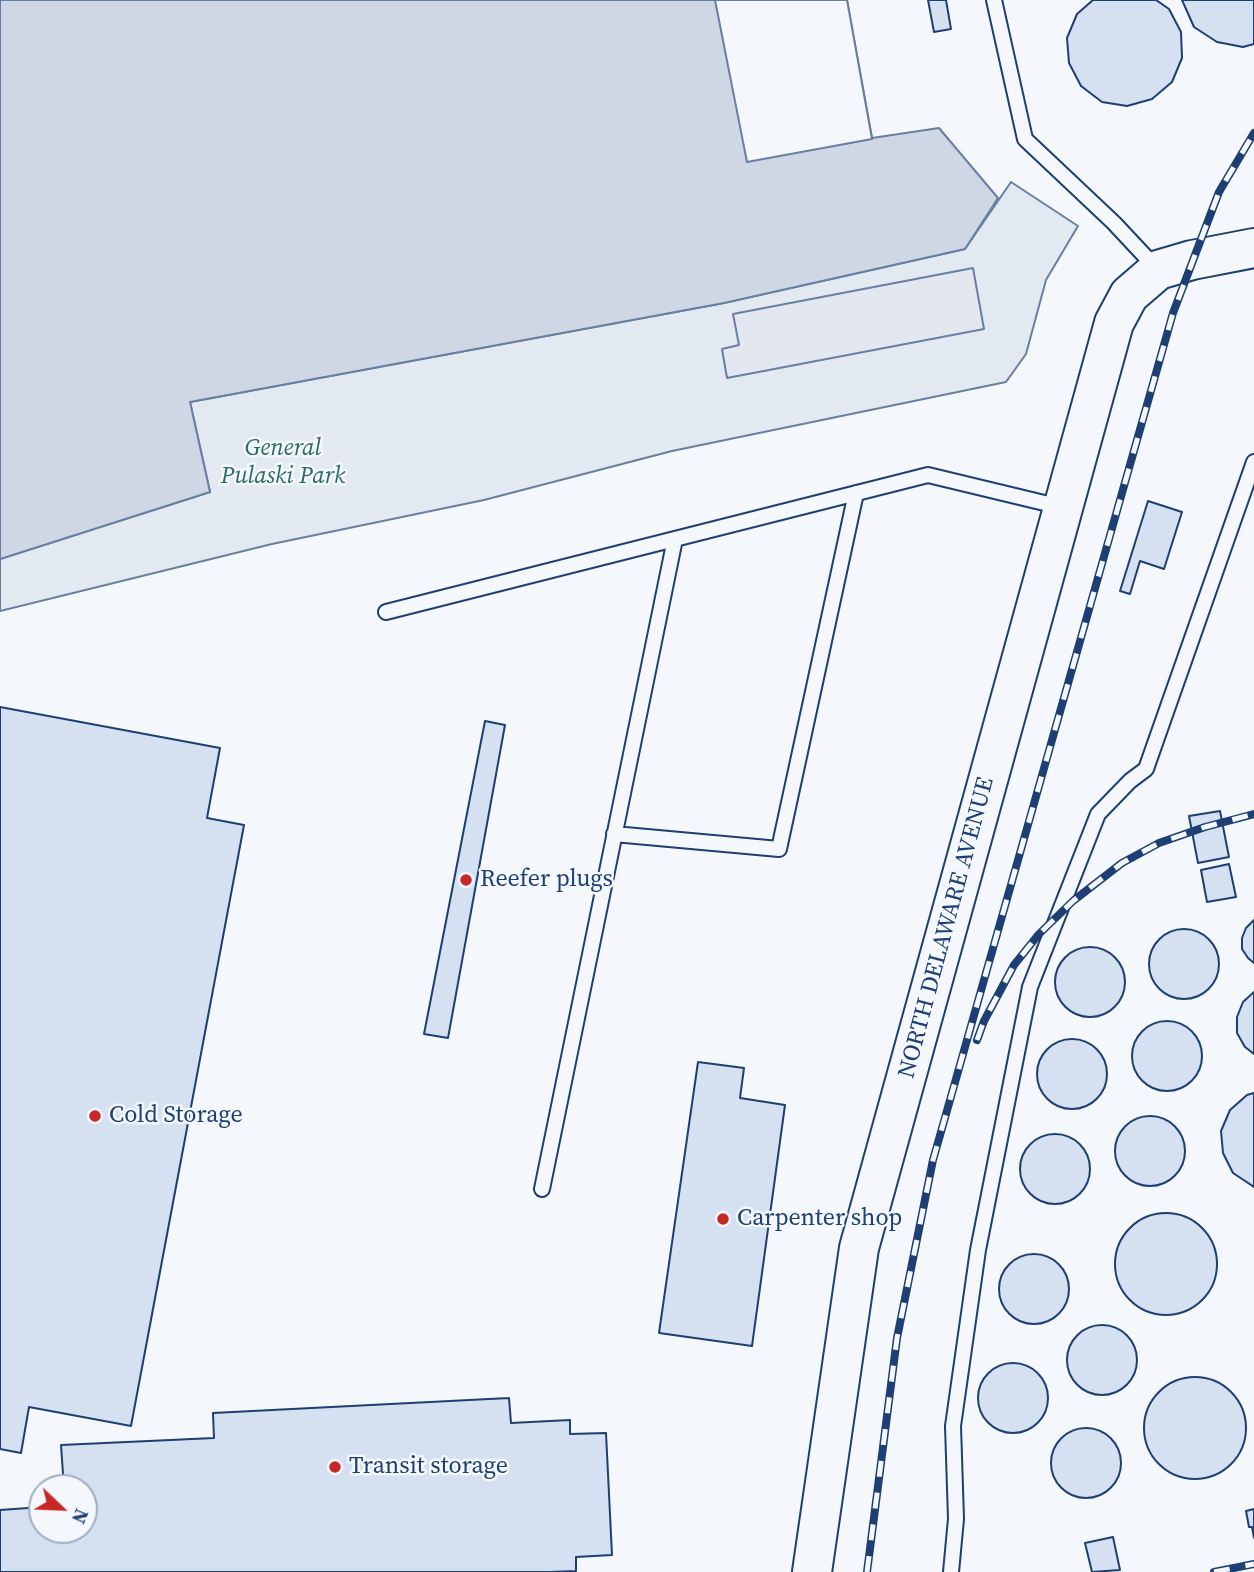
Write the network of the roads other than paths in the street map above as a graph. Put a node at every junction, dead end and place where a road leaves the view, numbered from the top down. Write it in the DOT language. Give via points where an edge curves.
graph roads {
  1 [pos="994,0"];
  2 [pos="1254,248"];
  3 [pos="1158,270"];
  4 [pos="1254,462"];
  5 [pos="856,493"];
  6 [pos="1062,507"];
  7 [pos="675,539"];
  8 [pos="386,612"];
  9 [pos="614,834"];
  10 [pos="542,1189"];
  11 [pos="812,1572"];
  12 [pos="951,1572"];
  1 -- 3 [label="lane" via="1025,139"];
  2 -- 3 [label="street"];
  3 -- 6 [label="street, NORTH DELAWARE AVENUE" via="1129,295 1114,323"];
  4 -- 12 [label="lane" via="1146,769 1098,814 1030,987 978,1250 953,1426 956,1519"];
  5 -- 6 [label="lane" via="928,475"];
  5 -- 7 [label="lane"];
  5 -- 9 [label="lane" via="779,849"];
  6 -- 11 [label="street, NORTH DELAWARE AVENUE" via="859,1248"];
  7 -- 8 [label="lane"];
  7 -- 9 [label="lane"];
  9 -- 10 [label="lane"];
}
